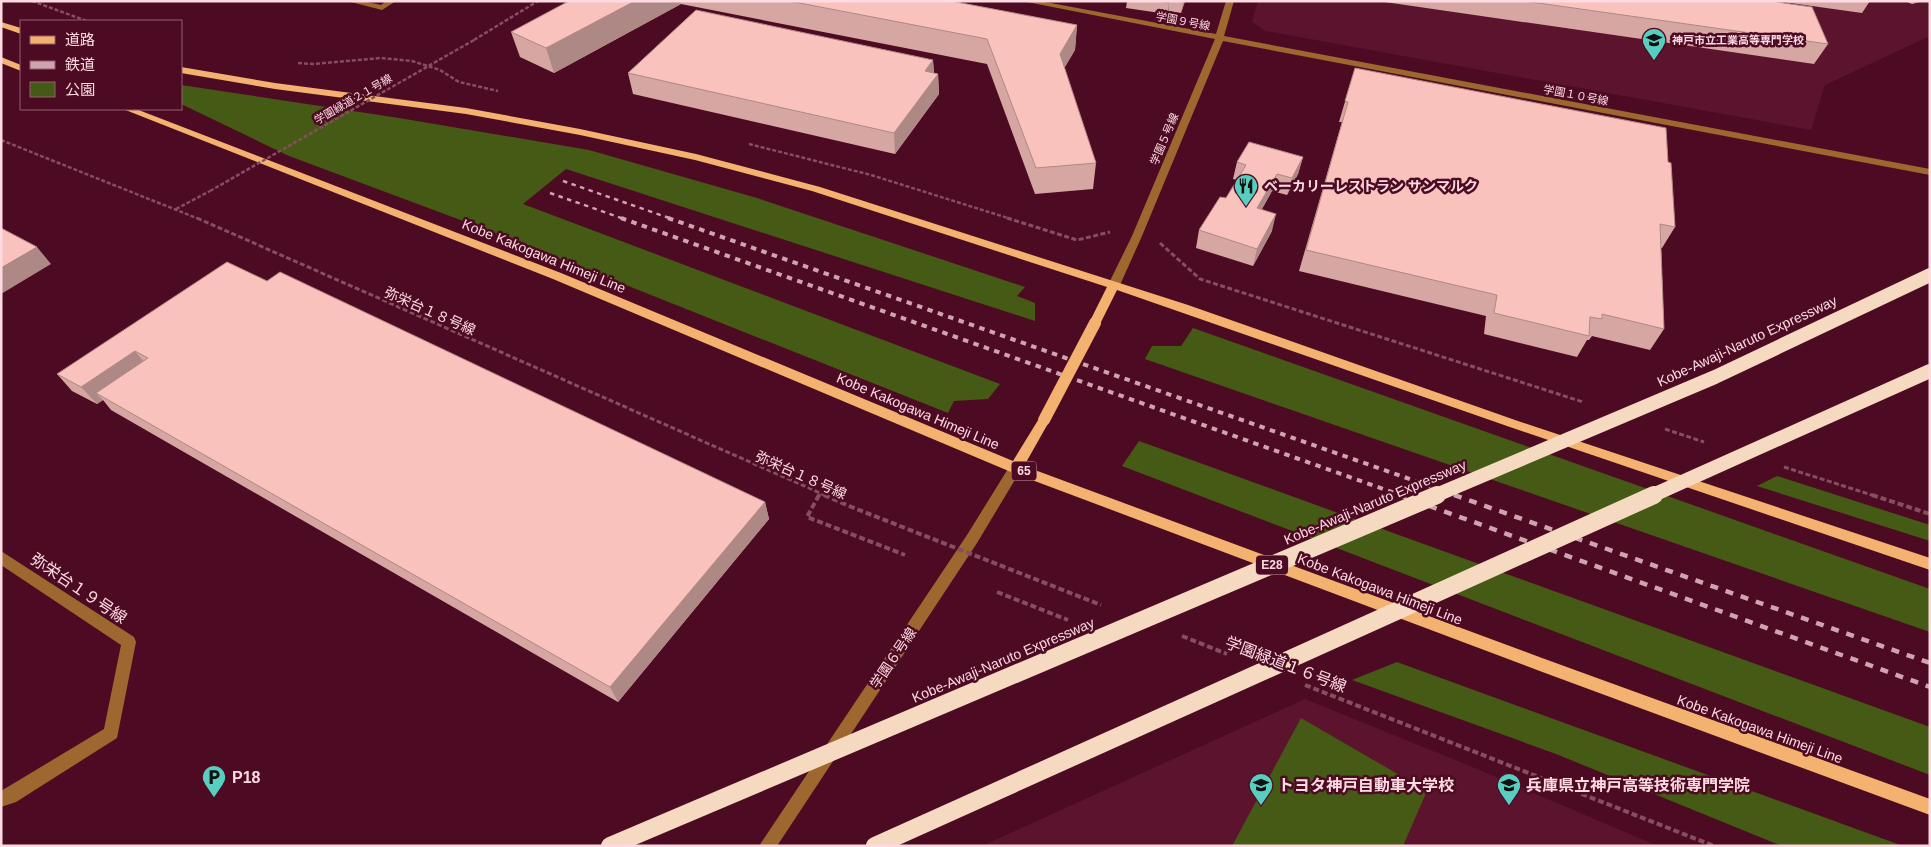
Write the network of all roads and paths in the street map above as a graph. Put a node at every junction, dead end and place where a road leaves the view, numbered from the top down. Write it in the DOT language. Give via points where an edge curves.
graph roads {
  1 [pos="32,1"];
  2 [pos="352,1"];
  3 [pos="392,1"];
  4 [pos="538,1"];
  5 [pos="1026,1"];
  6 [pos="1230,1"];
  7 [pos="84,20"];
  8 [pos="1,24"];
  9 [pos="20,31"];
  10 [pos="1219,39"];
  11 [pos="1,60"];
  12 [pos="20,68"];
  13 [pos="182,70"];
  14 [pos="131,110"];
  15 [pos="1,140"];
  16 [pos="1930,172"];
  17 [pos="176,209"];
  18 [pos="1157,241"];
  19 [pos="1930,275"];
  20 [pos="1114,285"];
  21 [pos="1930,371"];
  22 [pos="1589,404"];
  23 [pos="1664,429"];
  24 [pos="1712,444"];
  25 [pos="1778,466"];
  26 [pos="1016,468"];
  27 [pos="820,494"];
  28 [pos="1930,514"];
  29 [pos="906,555"];
  30 [pos="1,557"];
  31 [pos="1930,564"];
  32 [pos="996,592"];
  33 [pos="1106,607"];
  34 [pos="1071,621"];
  35 [pos="1180,636"];
  36 [pos="1235,657"];
  37 [pos="1300,683"];
  38 [pos="1,799"];
  39 [pos="1930,807"];
  40 [pos="610,846"];
  41 [pos="767,846"];
  42 [pos="875,846"];
  43 [pos="1714,846"];
  1 -- 7 [label="path"];
  2 -- 3 [label="street" via="382,8"];
  4 -- 17 [label="path, 学園緑道２１号線, bridge"];
  5 -- 10 [label="street, 学園９号線"];
  6 -- 10 [label="street, 学園５号線"];
  8 -- 9 [label="main road"];
  10 -- 16 [label="street, 学園１０号線"];
  10 -- 20 [label="street, 学園５号線"];
  11 -- 12 [label="main road"];
  13 -- 20 [label="main road" via="466,111 696,157 825,192"];
  14 -- 26 [label="main road, Kobe Kakogawa Himeji Line / 65" via="548,272"];
  15 -- 17 [label="path, 弥栄台１８号線"];
  17 -- 27 [label="path, 弥栄台１８号線"];
  18 -- 22 [label="path" via="1200,279"];
  19 -- 40 [label="highway, Kobe-Awaji-Naruto Expressway / E28, bridge" via="1715,377"];
  20 -- 26 [label="main road, bridge"];
  20 -- 31 [label="main road"];
  21 -- 42 [label="highway, bridge"];
  23 -- 24 [label="path"];
  25 -- 28 [label="path"];
  26 -- 39 [label="main road, Kobe Kakogawa Himeji Line / 65"];
  26 -- 41 [label="street, 学園６号線"];
  27 -- 29 [label="path" via="807,517"];
  27 -- 33 [label="path, 弥栄台１８号線, bridge"];
  30 -- 38 [label="street, 弥栄台１９号線" via="129,642 111,733"];
  32 -- 34 [label="path"];
  35 -- 36 [label="path, 学園緑道１６号線"];
  37 -- 43 [label="path, 学園緑道１６号線"];
}
